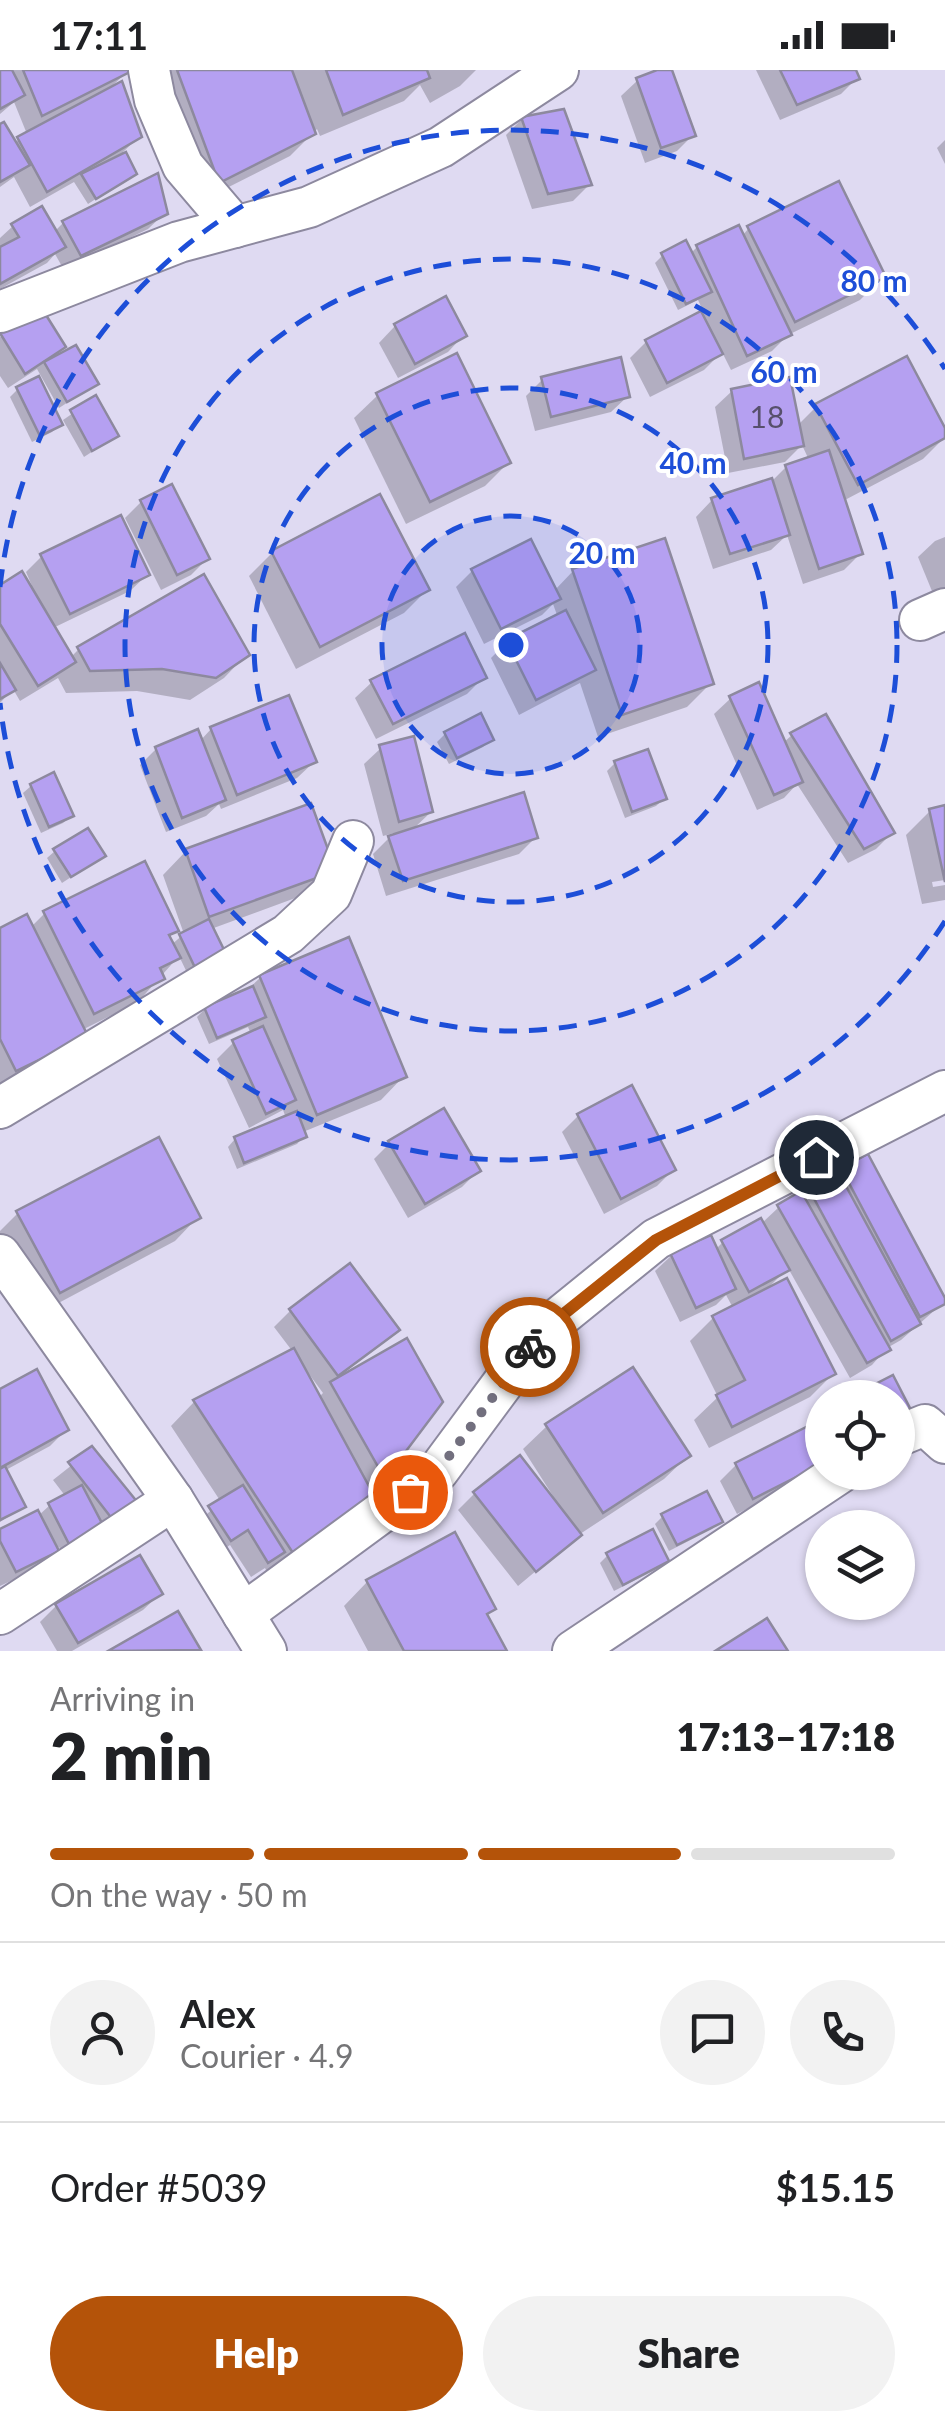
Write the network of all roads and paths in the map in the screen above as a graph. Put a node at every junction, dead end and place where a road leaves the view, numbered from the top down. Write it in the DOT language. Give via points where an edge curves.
graph roads {
  1 [pos="149,70"];
  2 [pos="558,70"];
  3 [pos="235,227"];
  4 [pos="0,312"];
  5 [pos="353,841"];
  6 [pos="945,1091"];
  7 [pos="0,1108"];
  8 [pos="0,1255"];
  9 [pos="915,1429"];
  10 [pos="945,1443"];
  11 [pos="814,1490"];
  12 [pos="173,1500"];
  13 [pos="0,1614"];
  14 [pos="244,1614"];
  15 [pos="266,1651"];
  16 [pos="573,1651"];
  1 -- 3 [label="street" via="183,166"];
  2 -- 3 [label="street" via="440,147 309,207"];
  3 -- 4 [label="street"];
  5 -- 7 [label="street" via="331,894 288,934"];
  6 -- 14 [label="street" via="656,1240 540,1333 438,1471"];
  8 -- 12 [label="street"];
  9 -- 10 [label="street" via="925,1425"];
  11 -- 16 [label="street"];
  12 -- 13 [label="street"];
  12 -- 14 [label="street"];
  14 -- 15 [label="street"];
}
